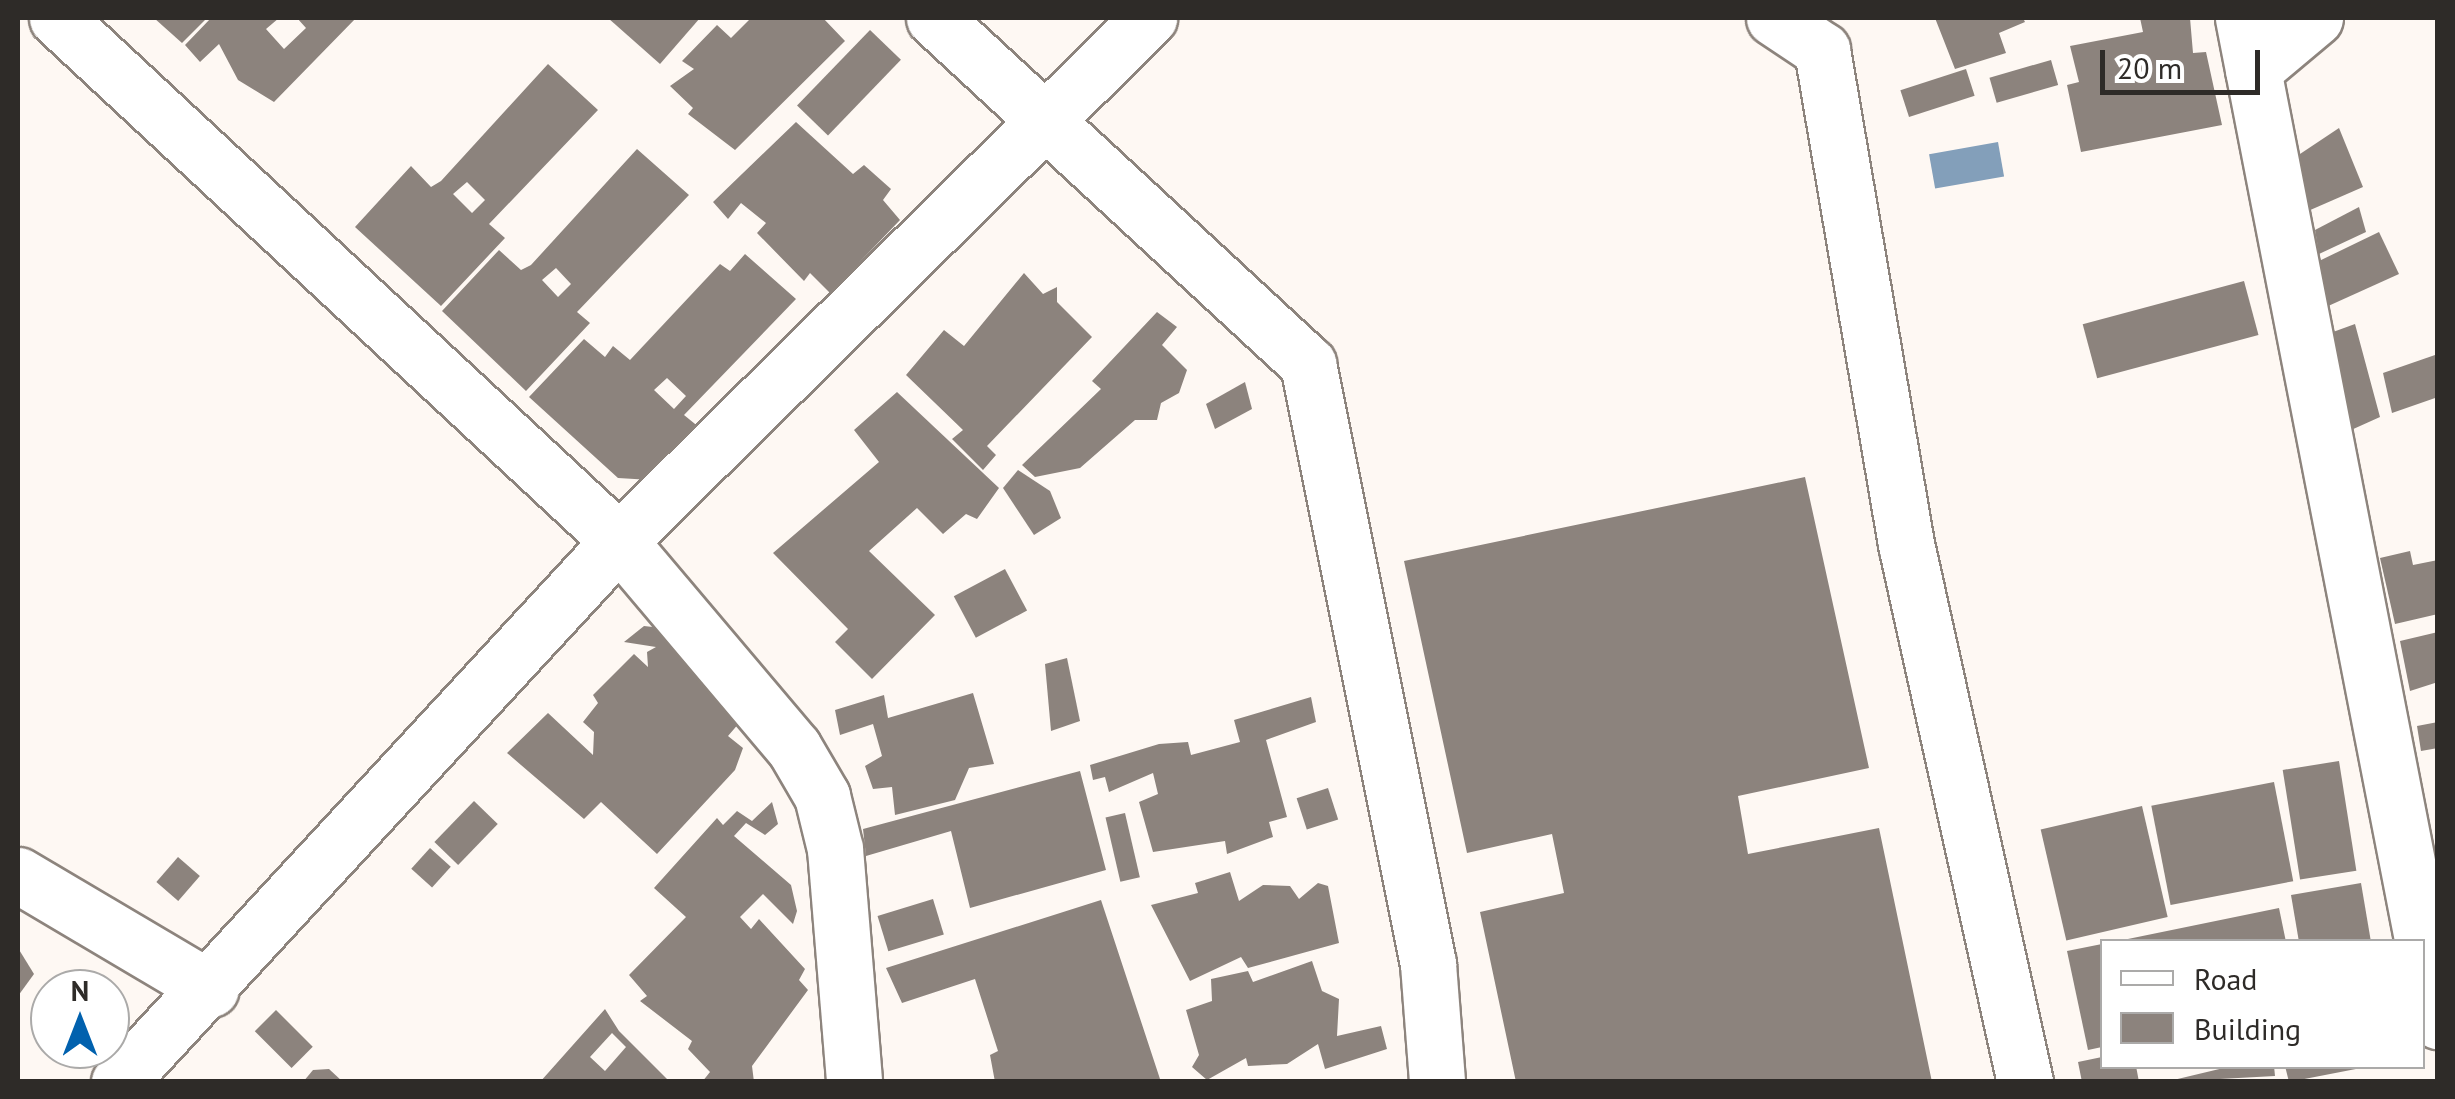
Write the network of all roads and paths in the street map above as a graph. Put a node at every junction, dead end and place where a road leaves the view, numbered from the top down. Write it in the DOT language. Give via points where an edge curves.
graph roads {
  1 [pos="56,18"];
  2 [pos="934,18"];
  3 [pos="1148,18"];
  4 [pos="1774,18"];
  5 [pos="2243,18"];
  6 [pos="2315,18"];
  7 [pos="2253,70"];
  8 [pos="1044,119"];
  9 [pos="618,541"];
  10 [pos="2419,805"];
  11 [pos="18,875"];
  12 [pos="211,989"];
  13 [pos="2438,1021"];
  14 [pos="119,1082"];
  15 [pos="854,1082"];
  16 [pos="1438,1082"];
  17 [pos="2025,1082"];
  1 -- 9 [label="street"];
  2 -- 8 [label="street"];
  3 -- 8 [label="street"];
  4 -- 17 [label="street" via="1822,50 1906,544"];
  5 -- 7 [label="street"];
  6 -- 7 [label="street"];
  7 -- 10 [label="street"];
  8 -- 9 [label="street"];
  8 -- 16 [label="street" via="1308,364 1428,964"];
  9 -- 12 [label="street"];
  9 -- 15 [label="street" via="794,748 822,796 835,849"];
  10 -- 13 [label="street"];
  11 -- 12 [label="street"];
  12 -- 14 [label="street"];
}
